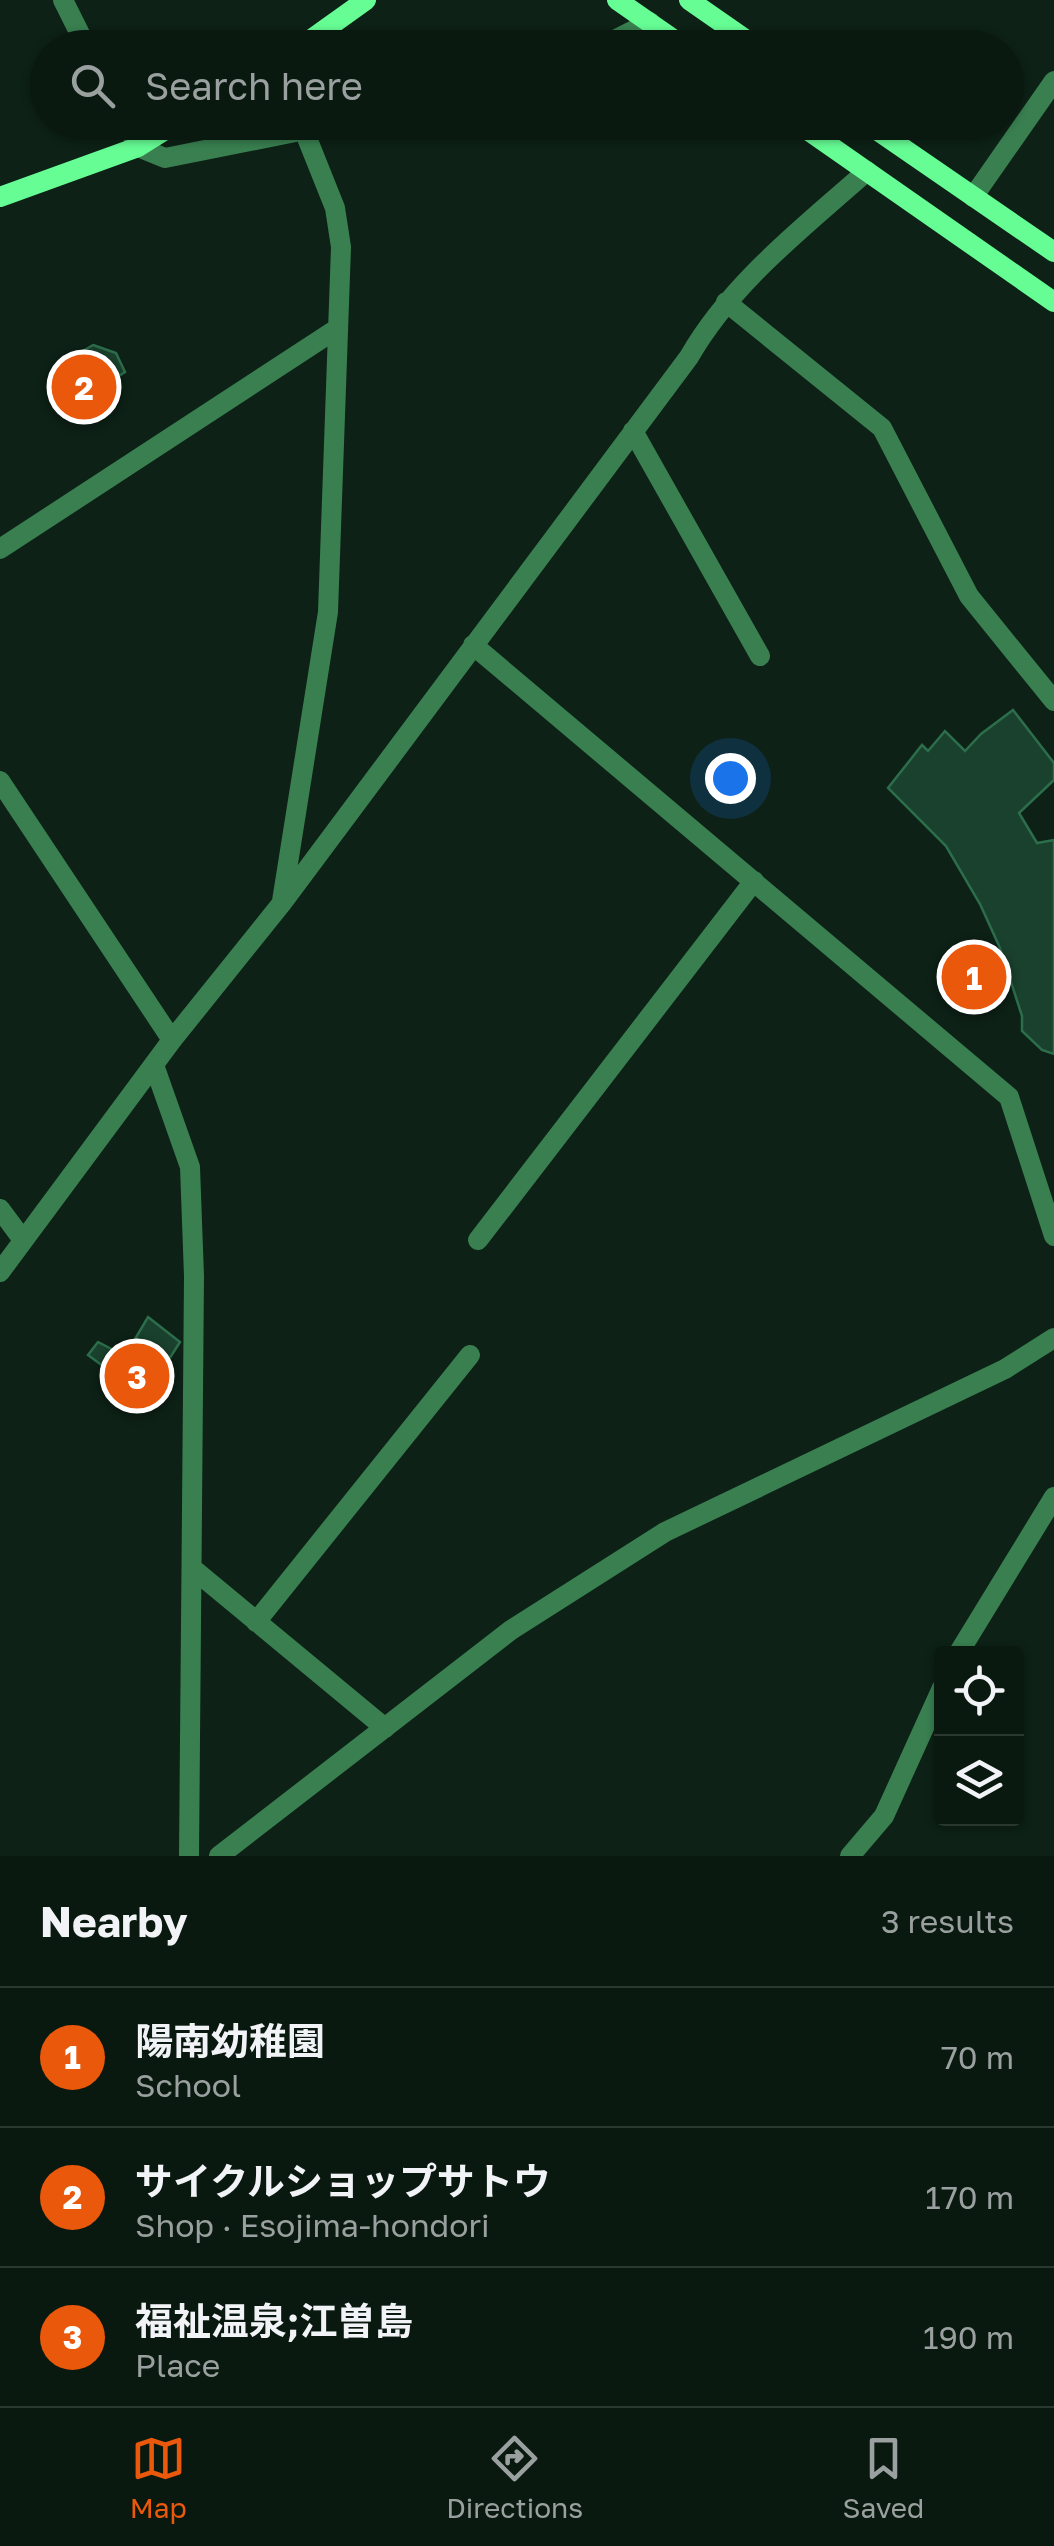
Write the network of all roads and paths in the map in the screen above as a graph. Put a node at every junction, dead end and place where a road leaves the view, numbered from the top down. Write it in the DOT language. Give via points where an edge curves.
graph roads {
  1 [pos="63,0"];
  2 [pos="366,0"];
  3 [pos="617,0"];
  4 [pos="689,0"];
  5 [pos="650,22"];
  6 [pos="79,30"];
  7 [pos="324,30"];
  8 [pos="634,30"];
  9 [pos="661,30"];
  10 [pos="732,30"];
  11 [pos="1054,82"];
  12 [pos="1024,125"];
  13 [pos="134,140"];
  14 [pos="150,140"];
  15 [pos="266,140"];
  16 [pos="308,140"];
  17 [pos="822,140"];
  18 [pos="891,140"];
  19 [pos="1014,140"];
  20 [pos="138,148"];
  21 [pos="866,171"];
  22 [pos="0,197"];
  23 [pos="973,198"];
  24 [pos="1054,252"];
  25 [pos="726,302"];
  26 [pos="1054,302"];
  27 [pos="338,328"];
  28 [pos="633,432"];
  29 [pos="0,549"];
  30 [pos="474,645"];
  31 [pos="760,656"];
  32 [pos="1054,701"];
  33 [pos="0,782"];
  34 [pos="754,881"];
  35 [pos="282,904"];
  36 [pos="172,1040"];
  37 [pos="154,1065"];
  38 [pos="0,1210"];
  39 [pos="1054,1236"];
  40 [pos="23,1240"];
  41 [pos="478,1240"];
  42 [pos="0,1272"];
  43 [pos="1054,1338"];
  44 [pos="470,1355"];
  45 [pos="1054,1496"];
  46 [pos="192,1568"];
  47 [pos="256,1622"];
  48 [pos="963,1646"];
  49 [pos="934,1706"];
  50 [pos="386,1728"];
  51 [pos="189,1856"];
  52 [pos="219,1856"];
  53 [pos="850,1856"];
  1 -- 6 [label="street"];
  2 -- 7 [label="street"];
  3 -- 5 [label="street"];
  4 -- 10 [label="street"];
  5 -- 8 [label="street"];
  5 -- 9 [label="street"];
  11 -- 12 [label="street"];
  13 -- 20 [label="street"];
  14 -- 20 [label="street"];
  15 -- 20 [label="street" via="165,158"];
  16 -- 27 [label="street" via="335,208 341,247"];
  17 -- 21 [label="street"];
  18 -- 23 [label="street"];
  19 -- 23 [label="street"];
  20 -- 22 [label="street"];
  21 -- 25 [label="street"];
  21 -- 26 [label="street"];
  23 -- 24 [label="street"];
  25 -- 28 [label="street"];
  25 -- 32 [label="street" via="882,428 969,596"];
  27 -- 29 [label="street"];
  27 -- 35 [label="street" via="328,612"];
  28 -- 30 [label="street"];
  28 -- 31 [label="street"];
  30 -- 34 [label="street"];
  30 -- 35 [label="street"];
  33 -- 36 [label="street"];
  34 -- 39 [label="street" via="1009,1097"];
  34 -- 41 [label="street"];
  35 -- 36 [label="street"];
  36 -- 37 [label="street"];
  37 -- 40 [label="street"];
  37 -- 46 [label="street" via="190,1167"];
  38 -- 40 [label="street"];
  40 -- 42 [label="street"];
  43 -- 50 [label="street" via="1005,1370 665,1532 510,1630"];
  44 -- 47 [label="street"];
  45 -- 48 [label="street"];
  46 -- 47 [label="street"];
  46 -- 51 [label="street"];
  47 -- 50 [label="street"];
  49 -- 53 [label="street" via="884,1816"];
  50 -- 52 [label="street"];
}
